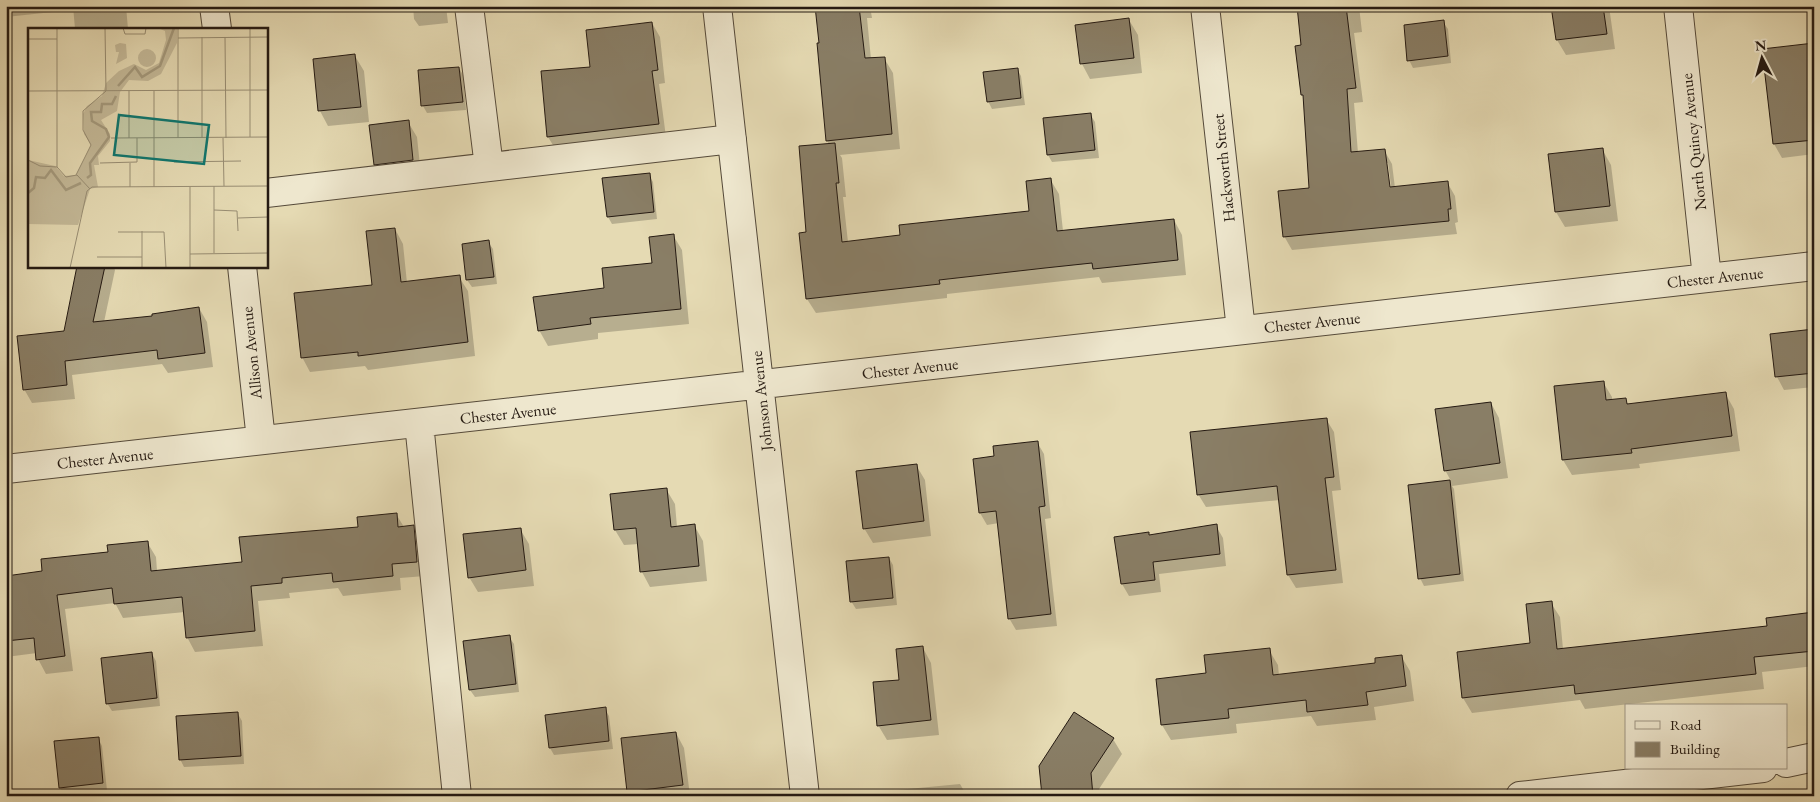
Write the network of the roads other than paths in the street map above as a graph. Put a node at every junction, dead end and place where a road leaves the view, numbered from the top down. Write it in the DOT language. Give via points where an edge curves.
graph roads {
  1 [pos="214,6"];
  2 [pos="469,6"];
  3 [pos="717,6"];
  4 [pos="1205,6"];
  5 [pos="1678,6"];
  6 [pos="217,28"];
  7 [pos="732,139"];
  8 [pos="489,167"];
  9 [pos="268,193"];
  10 [pos="1814,266"];
  11 [pos="242,268"];
  12 [pos="1707,278"];
  13 [pos="1241,330"];
  14 [pos="760,385"];
  15 [pos="419,423"];
  16 [pos="261,440"];
  17 [pos="6,469"];
  18 [pos="1814,756"];
  19 [pos="1788,762"];
  20 [pos="1746,770"];
  21 [pos="456,796"];
  22 [pos="805,796"];
  23 [pos="1520,796"];
  1 -- 6 [label="street"];
  2 -- 8 [label="street"];
  3 -- 7 [label="street, Johnson Avenue"];
  4 -- 13 [label="street, Hackworth Street"];
  5 -- 12 [label="street, North Quincy Avenue"];
  7 -- 8 [label="street"];
  7 -- 14 [label="street, Johnson Avenue"];
  8 -- 9 [label="street"];
  10 -- 12 [label="street, Chester Avenue"];
  11 -- 16 [label="street, Allison Avenue"];
  12 -- 13 [label="street, Chester Avenue"];
  13 -- 14 [label="street, Chester Avenue"];
  14 -- 15 [label="street, Chester Avenue"];
  14 -- 22 [label="street, Johnson Avenue"];
  15 -- 16 [label="street, Chester Avenue"];
  15 -- 21 [label="street"];
  16 -- 17 [label="street, Chester Avenue"];
  18 -- 19 [label="street"];
  20 -- 23 [label="street"];
}
